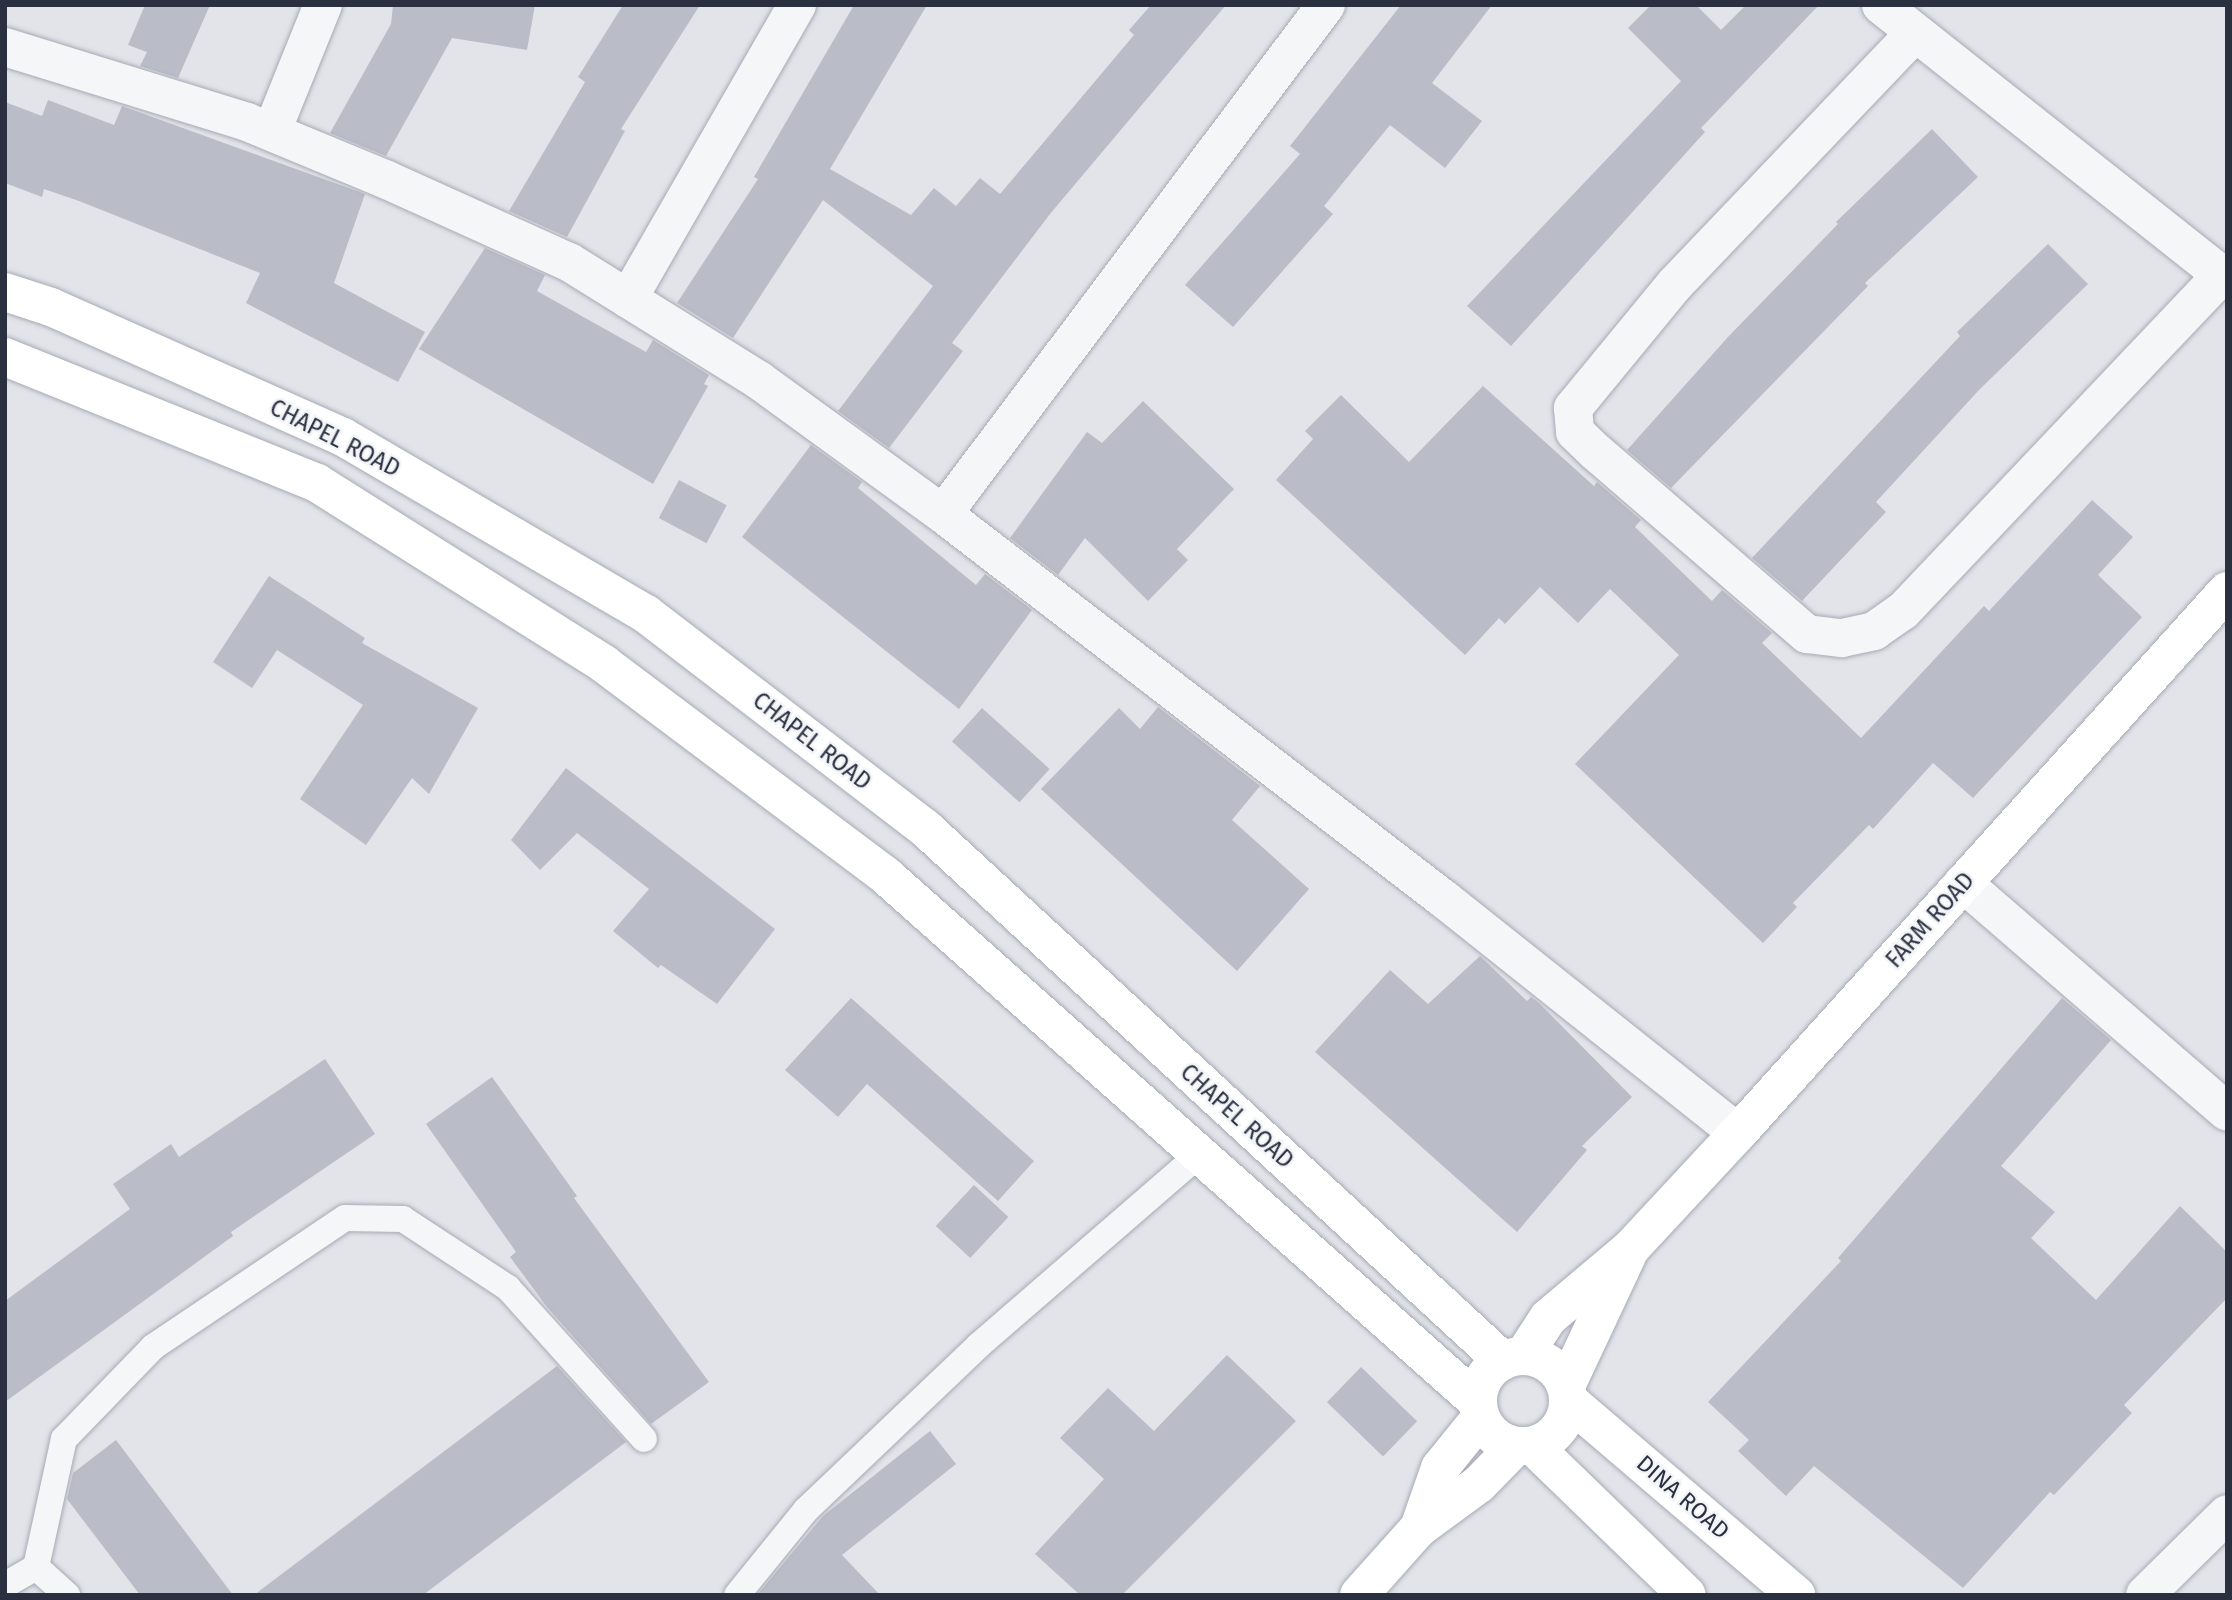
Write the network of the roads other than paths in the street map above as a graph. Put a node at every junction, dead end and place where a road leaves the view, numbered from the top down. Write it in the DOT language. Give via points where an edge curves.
graph roads {
  1 [pos="323,5"];
  2 [pos="797,5"];
  3 [pos="1326,5"];
  4 [pos="1881,5"];
  5 [pos="1915,33"];
  6 [pos="5,47"];
  7 [pos="272,131"];
  8 [pos="2224,277"];
  9 [pos="5,292"];
  10 [pos="628,299"];
  11 [pos="5,357"];
  12 [pos="943,514"];
  13 [pos="2227,591"];
  14 [pos="1964,883"];
  15 [pos="2227,1112"];
  16 [pos="1738,1133"];
  17 [pos="1197,1156"];
  18 [pos="1631,1248"];
  19 [pos="1513,1358"];
  20 [pos="1567,1394"];
  21 [pos="1479,1409"];
  22 [pos="645,1439"];
  23 [pos="1524,1446"];
  24 [pos="2227,1514"];
  25 [pos="1419,1528"];
  26 [pos="36,1567"];
  27 [pos="5,1585"];
  28 [pos="67,1595"];
  29 [pos="737,1595"];
  30 [pos="1359,1595"];
  31 [pos="1688,1595"];
  32 [pos="1796,1595"];
  33 [pos="2145,1595"];
  1 -- 7 [label="street"];
  2 -- 10 [label="street"];
  3 -- 12 [label="street"];
  4 -- 5 [label="street"];
  5 -- 8 [label="street"];
  5 -- 8 [label="street" via="1675,284 1573,408 1575,432 1807,634 1842,638 1874,631 1903,611"];
  6 -- 7 [label="street"];
  7 -- 10 [label="street" via="569,262"];
  9 -- 19 [label="street, CHAPEL ROAD" via="51,307 343,437 646,614 925,828"];
  10 -- 12 [label="street" via="760,381"];
  11 -- 17 [label="street" via="317,483 604,664 885,875"];
  12 -- 16 [label="street" via="1445,900"];
  13 -- 14 [label="street, FARM ROAD"];
  14 -- 15 [label="street"];
  14 -- 16 [label="street, FARM ROAD"];
  16 -- 18 [label="street, FARM ROAD"];
  17 -- 21 [label="street"];
  17 -- 29 [label="lane" via="978,1346 806,1510"];
  18 -- 19 [label="street, FARM ROAD" via="1548,1318"];
  18 -- 20 [label="street, FARM ROAD"];
  19 -- 20 [label="street" via="1550,1364"];
  19 -- 21 [label="street" via="1481,1385"];
  20 -- 23 [label="street" via="1559,1430"];
  20 -- 32 [label="street, DINA ROAD"];
  21 -- 23 [label="street" via="1489,1431"];
  21 -- 25 [label="street" via="1440,1468"];
  22 -- 26 [label="lane" via="508,1288 403,1219 345,1218 153,1347 64,1439"];
  23 -- 25 [label="street"];
  23 -- 31 [label="street"];
  24 -- 33 [label="street"];
  25 -- 30 [label="street"];
  26 -- 27 [label="lane"];
  26 -- 28 [label="lane"];
}
